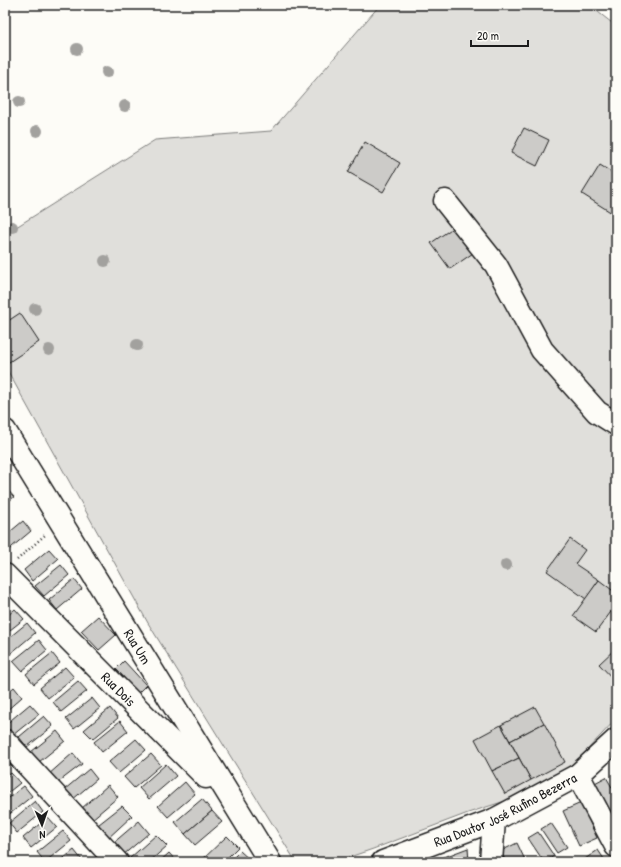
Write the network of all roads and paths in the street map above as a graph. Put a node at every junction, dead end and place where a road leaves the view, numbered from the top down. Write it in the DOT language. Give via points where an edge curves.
graph roads {
  1 [pos="445,201"];
  2 [pos="616,424"];
  3 [pos="5,431"];
  4 [pos="60,522"];
  5 [pos="10,568"];
  6 [pos="616,740"];
  7 [pos="5,741"];
  8 [pos="578,775"];
  9 [pos="232,803"];
  10 [pos="494,820"];
  11 [pos="616,846"];
  12 [pos="117,862"];
  13 [pos="270,862"];
  14 [pos="383,862"];
  15 [pos="492,862"];
  1 -- 2 [label="street" via="496,265 542,350 597,412"];
  3 -- 4 [label="street, Rua Um"];
  4 -- 5 [label="path"];
  4 -- 9 [label="street, Rua Um"];
  5 -- 9 [label="street, Rua Dois"];
  6 -- 8 [label="street, Rua Doutor José Rufino Bezerra"];
  7 -- 12 [label="street"];
  8 -- 10 [label="street, Rua Doutor José Rufino Bezerra"];
  8 -- 11 [label="street"];
  9 -- 13 [label="street, Rua Um"];
  10 -- 14 [label="street, Rua Doutor José Rufino Bezerra"];
  10 -- 15 [label="street"];
}
